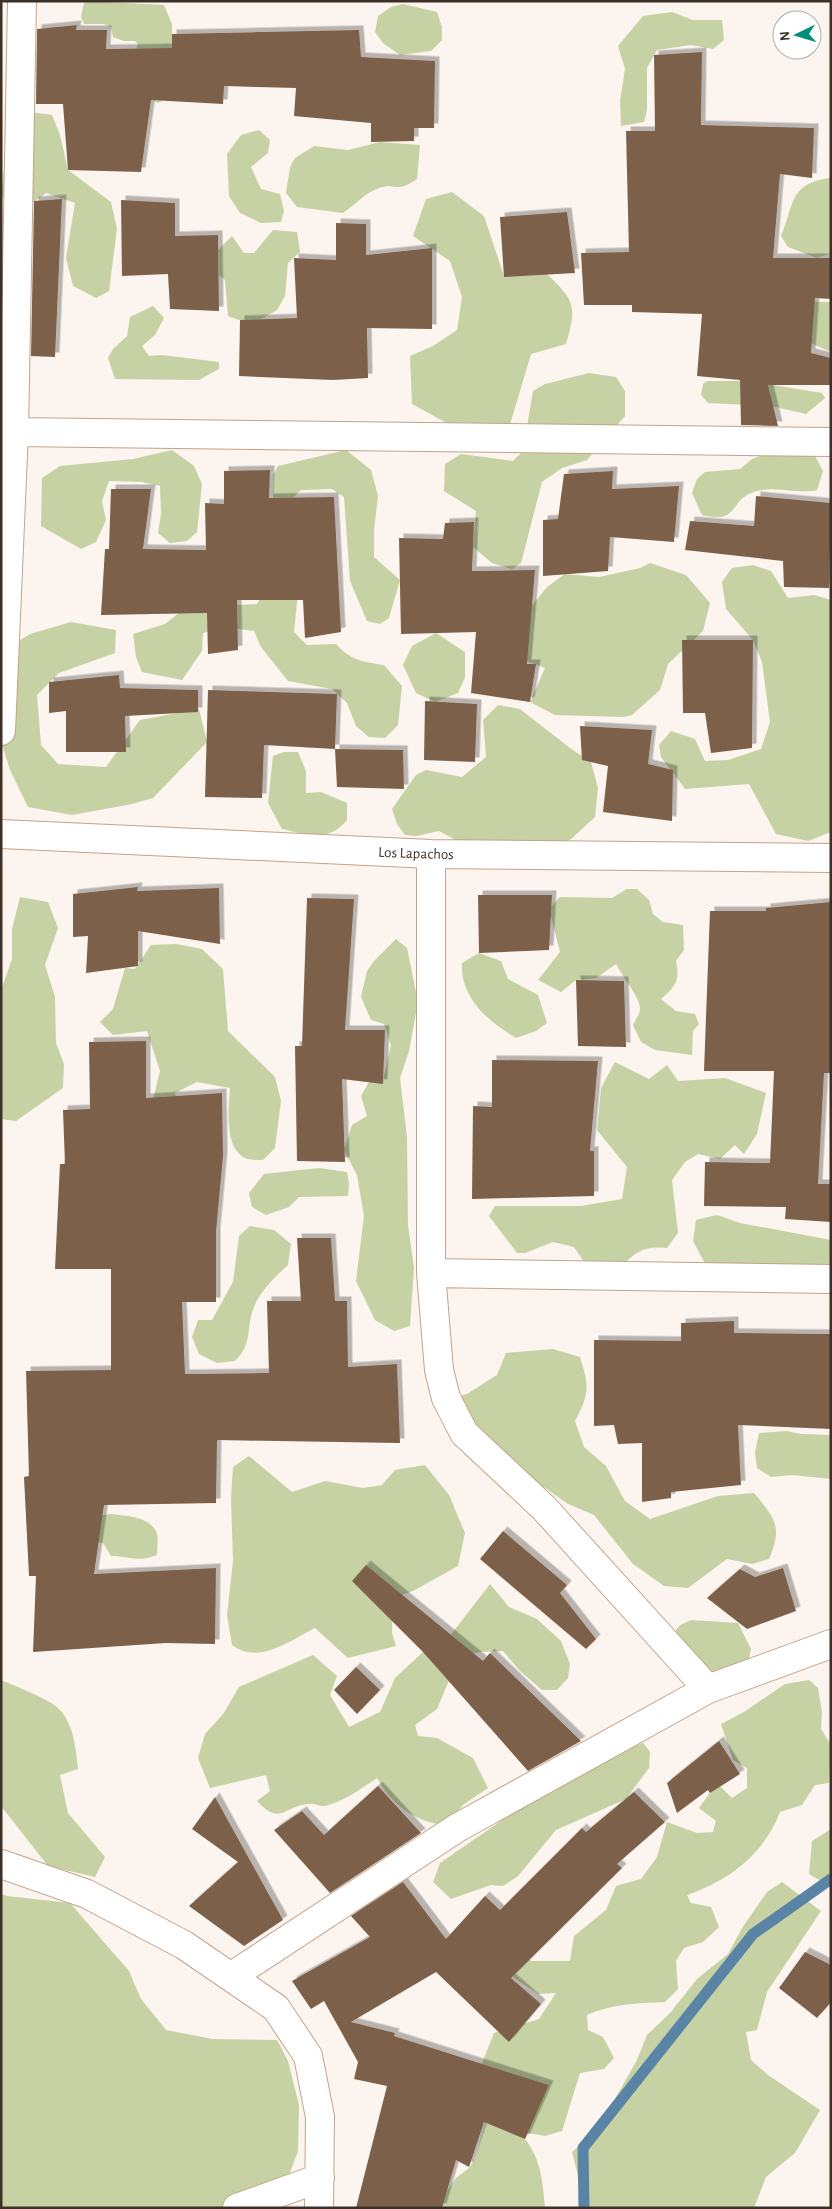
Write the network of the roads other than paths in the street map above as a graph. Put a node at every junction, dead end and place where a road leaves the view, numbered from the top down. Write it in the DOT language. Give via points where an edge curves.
graph roads {
  1 [pos="22,1"];
  2 [pos="14,432"];
  3 [pos="831,442"];
  4 [pos="1,731"];
  5 [pos="1,834"];
  6 [pos="431,854"];
  7 [pos="831,858"];
  8 [pos="431,1273"];
  9 [pos="831,1279"];
  10 [pos="831,1644"];
  11 [pos="708,1689"];
  12 [pos="1,1864"];
  13 [pos="232,1976"];
  14 [pos="320,2178"];
  15 [pos="237,2208"];
  16 [pos="319,2208"];
  1 -- 2 [label="street"];
  2 -- 3 [label="street"];
  2 -- 4 [label="street"];
  5 -- 6 [label="street, Los Lapachos"];
  6 -- 7 [label="street, Los Lapachos"];
  6 -- 8 [label="street"];
  8 -- 9 [label="street"];
  8 -- 11 [label="street" via="439,1370 446,1398 464,1432 544,1508"];
  10 -- 11 [label="street"];
  11 -- 13 [label="street" via="457,1828"];
  12 -- 13 [label="street" via="87,1894 184,1945"];
  13 -- 14 [label="street" via="276,2008 308,2056 320,2117"];
  14 -- 15 [label="street"];
  14 -- 16 [label="street"];
}
